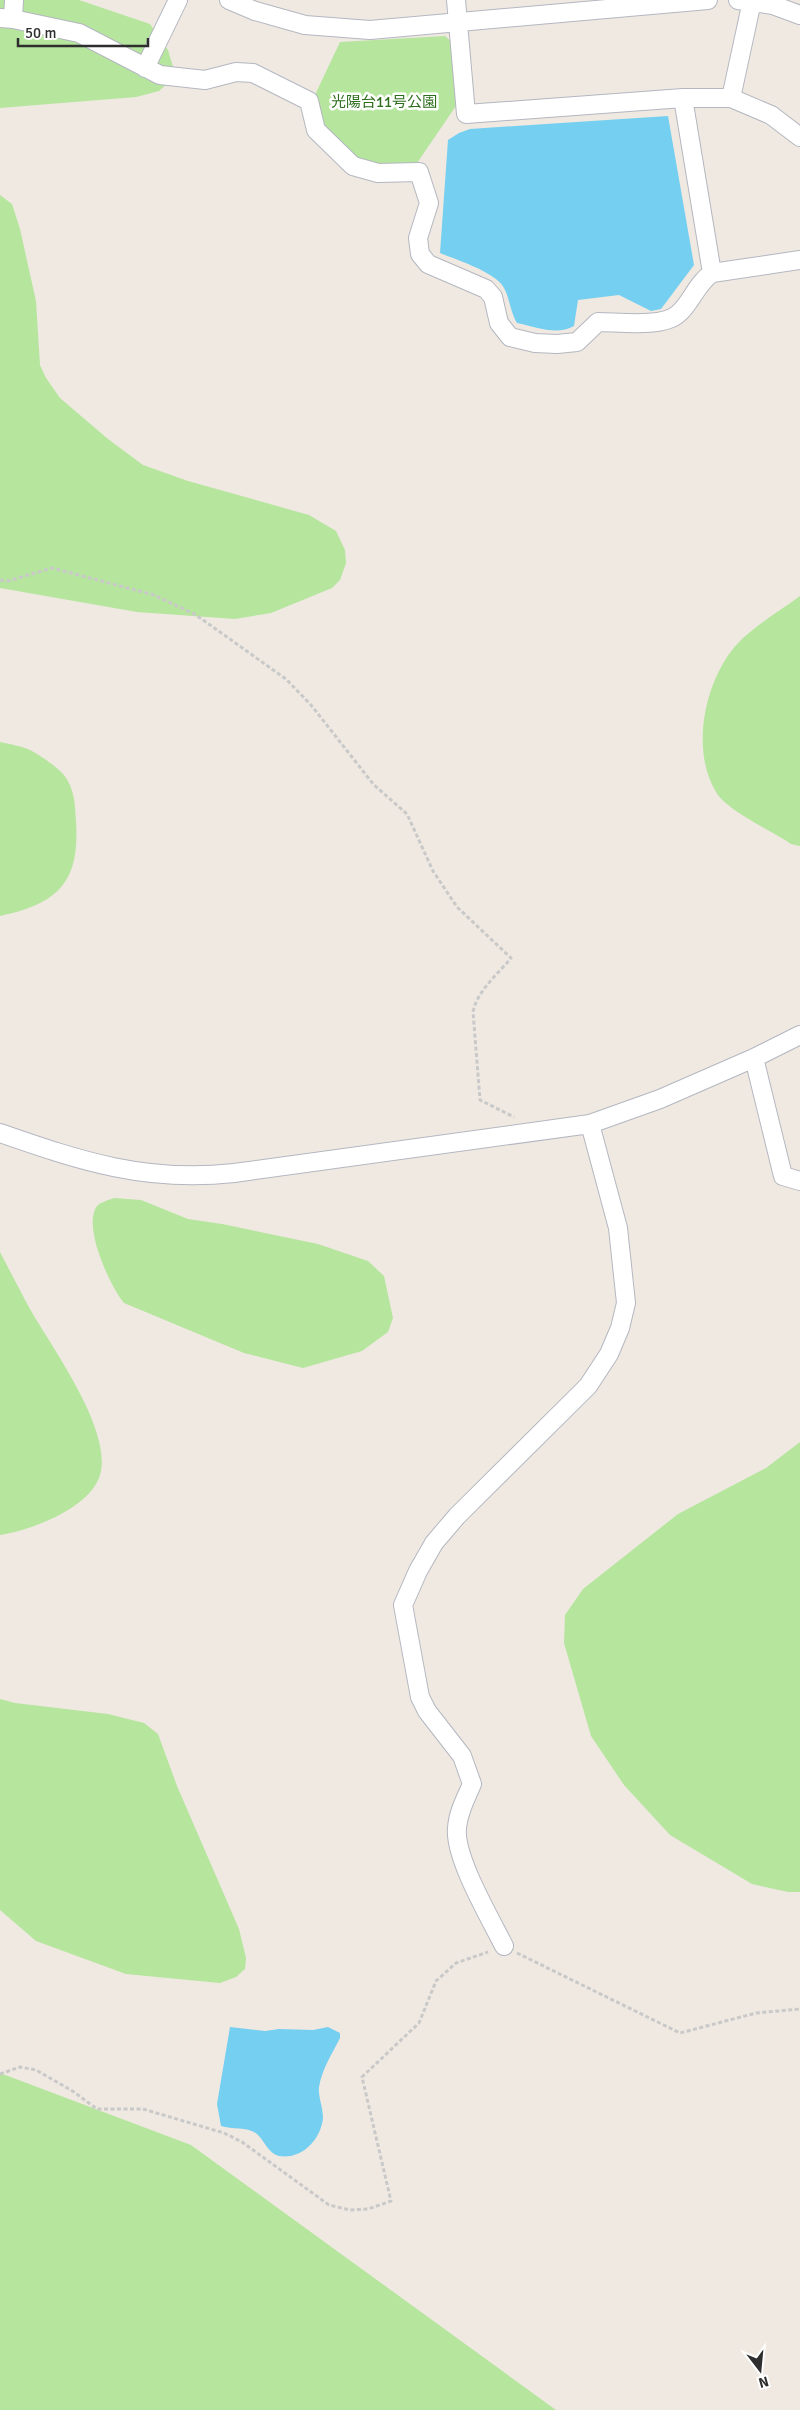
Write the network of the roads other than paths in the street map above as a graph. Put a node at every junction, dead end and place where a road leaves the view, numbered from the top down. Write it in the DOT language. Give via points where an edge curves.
graph roads {
  1 [pos="14,0"];
  2 [pos="178,0"];
  3 [pos="229,0"];
  4 [pos="456,0"];
  5 [pos="708,0"];
  6 [pos="738,0"];
  7 [pos="752,1"];
  8 [pos="800,15"];
  9 [pos="6,18"];
  10 [pos="458,22"];
  11 [pos="145,68"];
  12 [pos="683,98"];
  13 [pos="731,98"];
  14 [pos="800,137"];
  15 [pos="800,260"];
  16 [pos="712,273"];
  17 [pos="800,1035"];
  18 [pos="754,1058"];
  19 [pos="590,1124"];
  20 [pos="0,1133"];
  21 [pos="800,1181"];
  22 [pos="504,1946"];
  1 -- 9 [label="street"];
  2 -- 11 [label="street"];
  3 -- 10 [label="street" via="255,12 304,24 370,30"];
  4 -- 10 [label="street"];
  5 -- 10 [label="street"];
  6 -- 7 [label="street"];
  7 -- 8 [label="street" via="773,4"];
  7 -- 13 [label="street"];
  9 -- 11 [label="street" via="79,33"];
  10 -- 12 [label="street" via="466,114"];
  11 -- 16 [label="street" via="160,75 205,80 236,72 253,73 309,101 316,130 353,166 378,173 419,172 429,203 418,238 420,254 428,264 486,289 493,297 499,323 510,337 557,344 577,342 598,322 659,323 678,315 702,280"];
  12 -- 13 [label="street"];
  12 -- 16 [label="street"];
  13 -- 14 [label="street" via="771,115"];
  15 -- 16 [label="street"];
  17 -- 18 [label="street"];
  18 -- 19 [label="street" via="660,1099"];
  18 -- 21 [label="street" via="783,1176"];
  19 -- 20 [label="street" via="202,1177 132,1172 72,1158"];
  19 -- 22 [label="street" via="618,1228 626,1303 620,1328 609,1354 588,1386 434,1543 403,1606 420,1697 462,1756 472,1784 456,1830 460,1854"];
}
